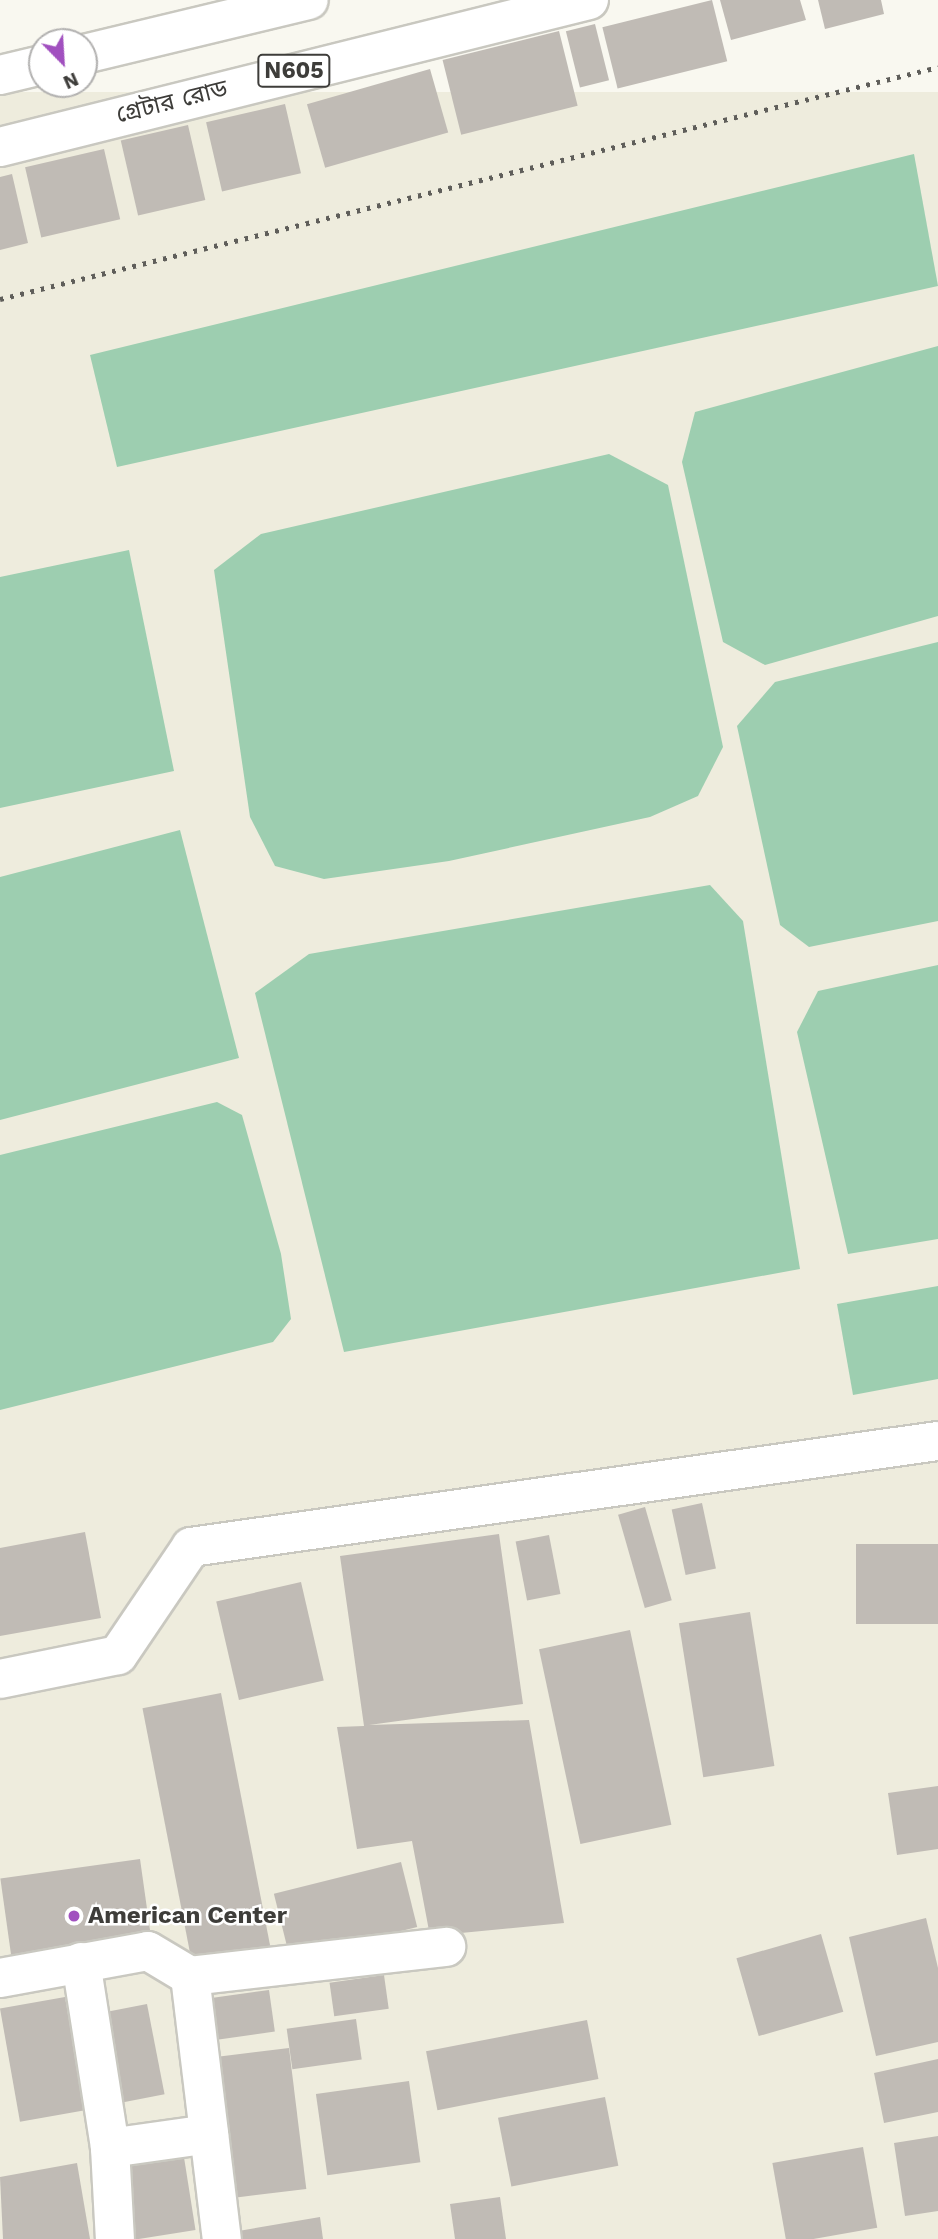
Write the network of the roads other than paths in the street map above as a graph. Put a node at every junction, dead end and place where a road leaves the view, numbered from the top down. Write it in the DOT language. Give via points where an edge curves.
graph roads {
  1 [pos="309,0"];
  2 [pos="590,0"];
  3 [pos="98,51"];
  4 [pos="28,68"];
  5 [pos="0,75"];
  6 [pos="0,146"];
  7 [pos="938,1441"];
  8 [pos="0,1679"];
  9 [pos="446,1947"];
  10 [pos="81,1962"];
  11 [pos="190,1976"];
  12 [pos="0,1978"];
  13 [pos="209,2134"];
  14 [pos="110,2148"];
  15 [pos="115,2239"];
  16 [pos="222,2239"];
  1 -- 3 [label="main road"];
  2 -- 6 [label="main road, গ্রেটার রোড / N605"];
  4 -- 5 [label="main road"];
  7 -- 8 [label="main road" via="191,1547 118,1655"];
  9 -- 11 [label="main road"];
  10 -- 11 [label="main road" via="148,1951"];
  10 -- 12 [label="main road"];
  10 -- 14 [label="main road"];
  11 -- 13 [label="main road"];
  13 -- 14 [label="main road"];
  13 -- 16 [label="main road"];
  14 -- 15 [label="main road"];
}
